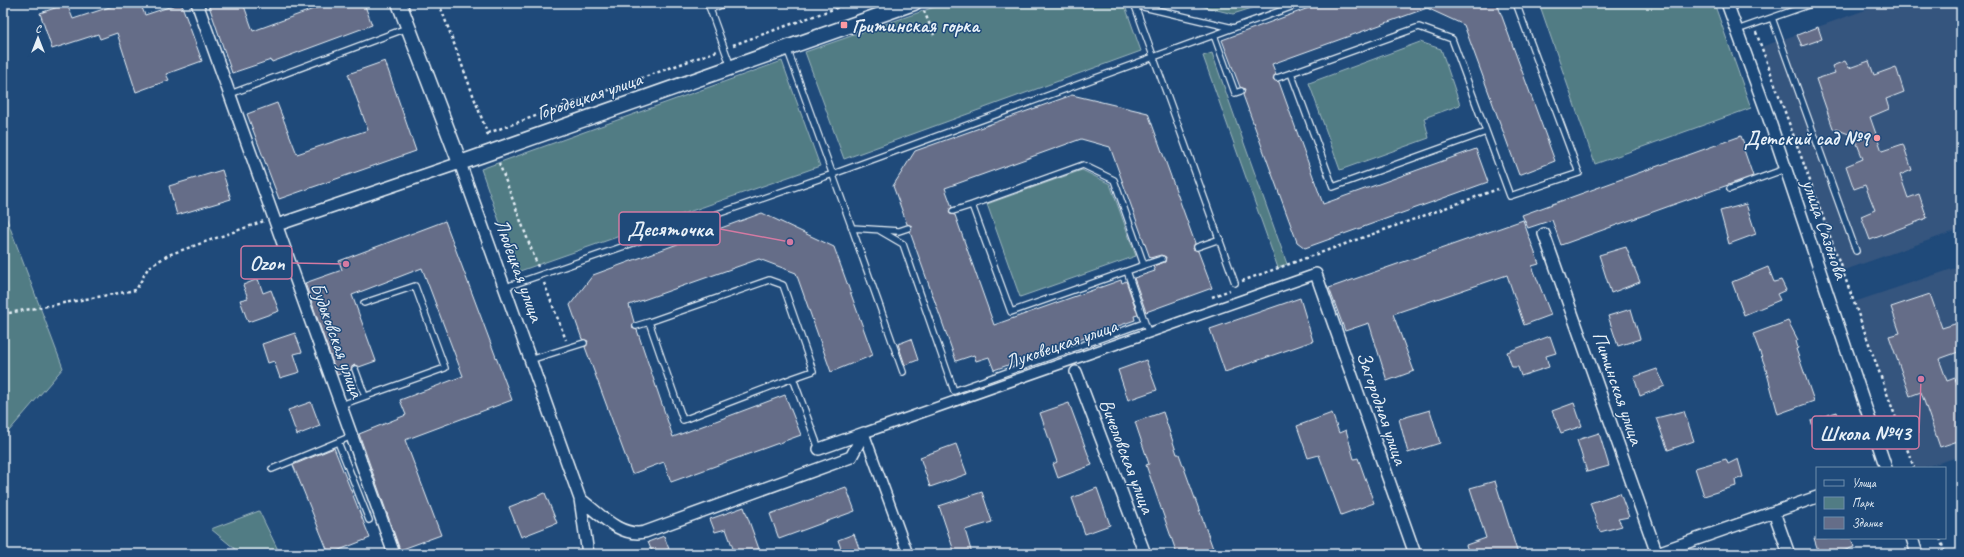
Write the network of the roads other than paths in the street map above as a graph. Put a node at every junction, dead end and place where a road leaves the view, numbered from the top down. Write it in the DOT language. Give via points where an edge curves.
graph roads {
  1 [pos="198,3"];
  2 [pos="399,3"];
  3 [pos="707,3"];
  4 [pos="711,3"];
  5 [pos="727,3"];
  6 [pos="1302,3"];
  7 [pos="1516,3"];
  8 [pos="1727,3"];
  9 [pos="1814,3"];
  10 [pos="1135,4"];
  11 [pos="919,6"];
  12 [pos="710,10"];
  13 [pos="1772,18"];
  14 [pos="407,28"];
  15 [pos="1232,28"];
  16 [pos="1737,30"];
  17 [pos="1214,35"];
  18 [pos="787,48"];
  19 [pos="1154,56"];
  20 [pos="731,67"];
  21 [pos="1290,73"];
  22 [pos="1277,78"];
  23 [pos="1241,91"];
  24 [pos="230,94"];
  25 [pos="1486,132"];
  26 [pos="460,163"];
  27 [pos="1785,169"];
  28 [pos="833,174"];
  29 [pos="1730,188"];
  30 [pos="972,205"];
  31 [pos="953,211"];
  32 [pos="275,221"];
  33 [pos="852,228"];
  34 [pos="908,228"];
  35 [pos="879,230"];
  36 [pos="1544,234"];
  37 [pos="1220,239"];
  38 [pos="1197,246"];
  39 [pos="1856,251"];
  40 [pos="1162,259"];
  41 [pos="1144,265"];
  42 [pos="1127,271"];
  43 [pos="1316,274"];
  44 [pos="1235,283"];
  45 [pos="503,288"];
  46 [pos="364,303"];
  47 [pos="649,322"];
  48 [pos="1144,322"];
  49 [pos="636,326"];
  50 [pos="1148,332"];
  51 [pos="584,343"];
  52 [pos="530,360"];
  53 [pos="355,369"];
  54 [pos="903,372"];
  55 [pos="1076,372"];
  56 [pos="793,378"];
  57 [pos="365,396"];
  58 [pos="341,405"];
  59 [pos="864,433"];
  60 [pos="352,436"];
  61 [pos="338,442"];
  62 [pos="819,449"];
  63 [pos="1886,467"];
  64 [pos="272,469"];
  65 [pos="1816,497"];
  66 [pos="580,499"];
  67 [pos="1774,512"];
  68 [pos="369,520"];
  69 [pos="1912,539"];
  70 [pos="394,554"];
  71 [pos="588,554"];
  72 [pos="908,554"];
  73 [pos="1145,554"];
  74 [pos="1415,554"];
  75 [pos="1656,554"];
  76 [pos="1789,554"];
  77 [pos="1917,554"];
  1 -- 24 [label="street, Будьковская улица"];
  2 -- 14 [label="street, Любецкая улица"];
  3 -- 12 [label="lane"];
  4 -- 12 [label="lane"];
  5 -- 12 [label="lane"];
  6 -- 15 [label="lane"];
  7 -- 25 [label="lane" via="1578,173 1510,196"];
  8 -- 16 [label="street, улица Сазонова"];
  9 -- 13 [label="lane"];
  10 -- 15 [label="lane"];
  10 -- 19 [label="lane"];
  11 -- 18 [label="street, Городецкая улица"];
  12 -- 20 [label="lane"];
  13 -- 16 [label="lane"];
  13 -- 39 [label="lane"];
  14 -- 24 [label="lane"];
  14 -- 26 [label="street, Любецкая улица"];
  15 -- 17 [label="lane"];
  16 -- 27 [label="street, улица Сазонова"];
  17 -- 19 [label="lane"];
  17 -- 23 [label="lane" via="1235,93"];
  18 -- 20 [label="street, Городецкая улица"];
  18 -- 28 [label="lane"];
  19 -- 28 [label="lane"];
  19 -- 37 [label="lane"];
  20 -- 26 [label="street, Городецкая улица"];
  21 -- 22 [label="lane"];
  21 -- 25 [label="lane" via="1419,27 1452,39"];
  21 -- 25 [label="lane" via="1333,187"];
  24 -- 32 [label="street, Будьковская улица"];
  26 -- 32 [label="street, Городецкая улица"];
  26 -- 45 [label="street, Любецкая улица"];
  27 -- 29 [label="lane"];
  27 -- 63 [label="street, улица Сазонова"];
  28 -- 33 [label="lane"];
  28 -- 45 [label="lane"];
  30 -- 31 [label="lane"];
  30 -- 41 [label="lane" via="1083,165 1114,180"];
  30 -- 42 [label="lane" via="1011,312"];
  32 -- 58 [label="street, Будьковская улица"];
  33 -- 35 [label="lane"];
  33 -- 54 [label="lane"];
  34 -- 35 [label="lane" via="899,231"];
  35 -- 48 [label="lane" via="903,244 954,391"];
  36 -- 75 [label="street, Питинская улица"];
  37 -- 38 [label="lane"];
  37 -- 44 [label="lane"];
  40 -- 41 [label="lane"];
  41 -- 42 [label="lane"];
  42 -- 48 [label="lane"];
  43 -- 50 [label="street, Луковецкая улица"];
  43 -- 74 [label="street, Загородная улица"];
  45 -- 52 [label="street, Любецкая улица"];
  46 -- 57 [label="lane" via="415,286 445,368"];
  47 -- 49 [label="lane"];
  47 -- 56 [label="lane" via="683,420"];
  47 -- 56 [label="lane" via="769,280 783,286 813,371"];
  48 -- 50 [label="lane"];
  50 -- 59 [label="street, Луковецкая улица"];
  51 -- 52 [label="lane"];
  52 -- 66 [label="street, Любецкая улица"];
  53 -- 57 [label="lane"];
  55 -- 73 [label="street, Вичеловская улица"];
  56 -- 62 [label="lane"];
  57 -- 58 [label="lane"];
  58 -- 60 [label="street, Будьковская улица"];
  59 -- 62 [label="street, Луковецкая улица"];
  59 -- 66 [label="street" via="850,457 634,535 620,530"];
  59 -- 72 [label="street"];
  60 -- 61 [label="lane"];
  60 -- 70 [label="street, Будьковская улица"];
  61 -- 64 [label="lane"];
  61 -- 68 [label="lane"];
  65 -- 67 [label="street"];
  66 -- 71 [label="street, Любецкая улица"];
  67 -- 75 [label="street"];
  67 -- 76 [label="street"];
  69 -- 77 [label="street"];
}
